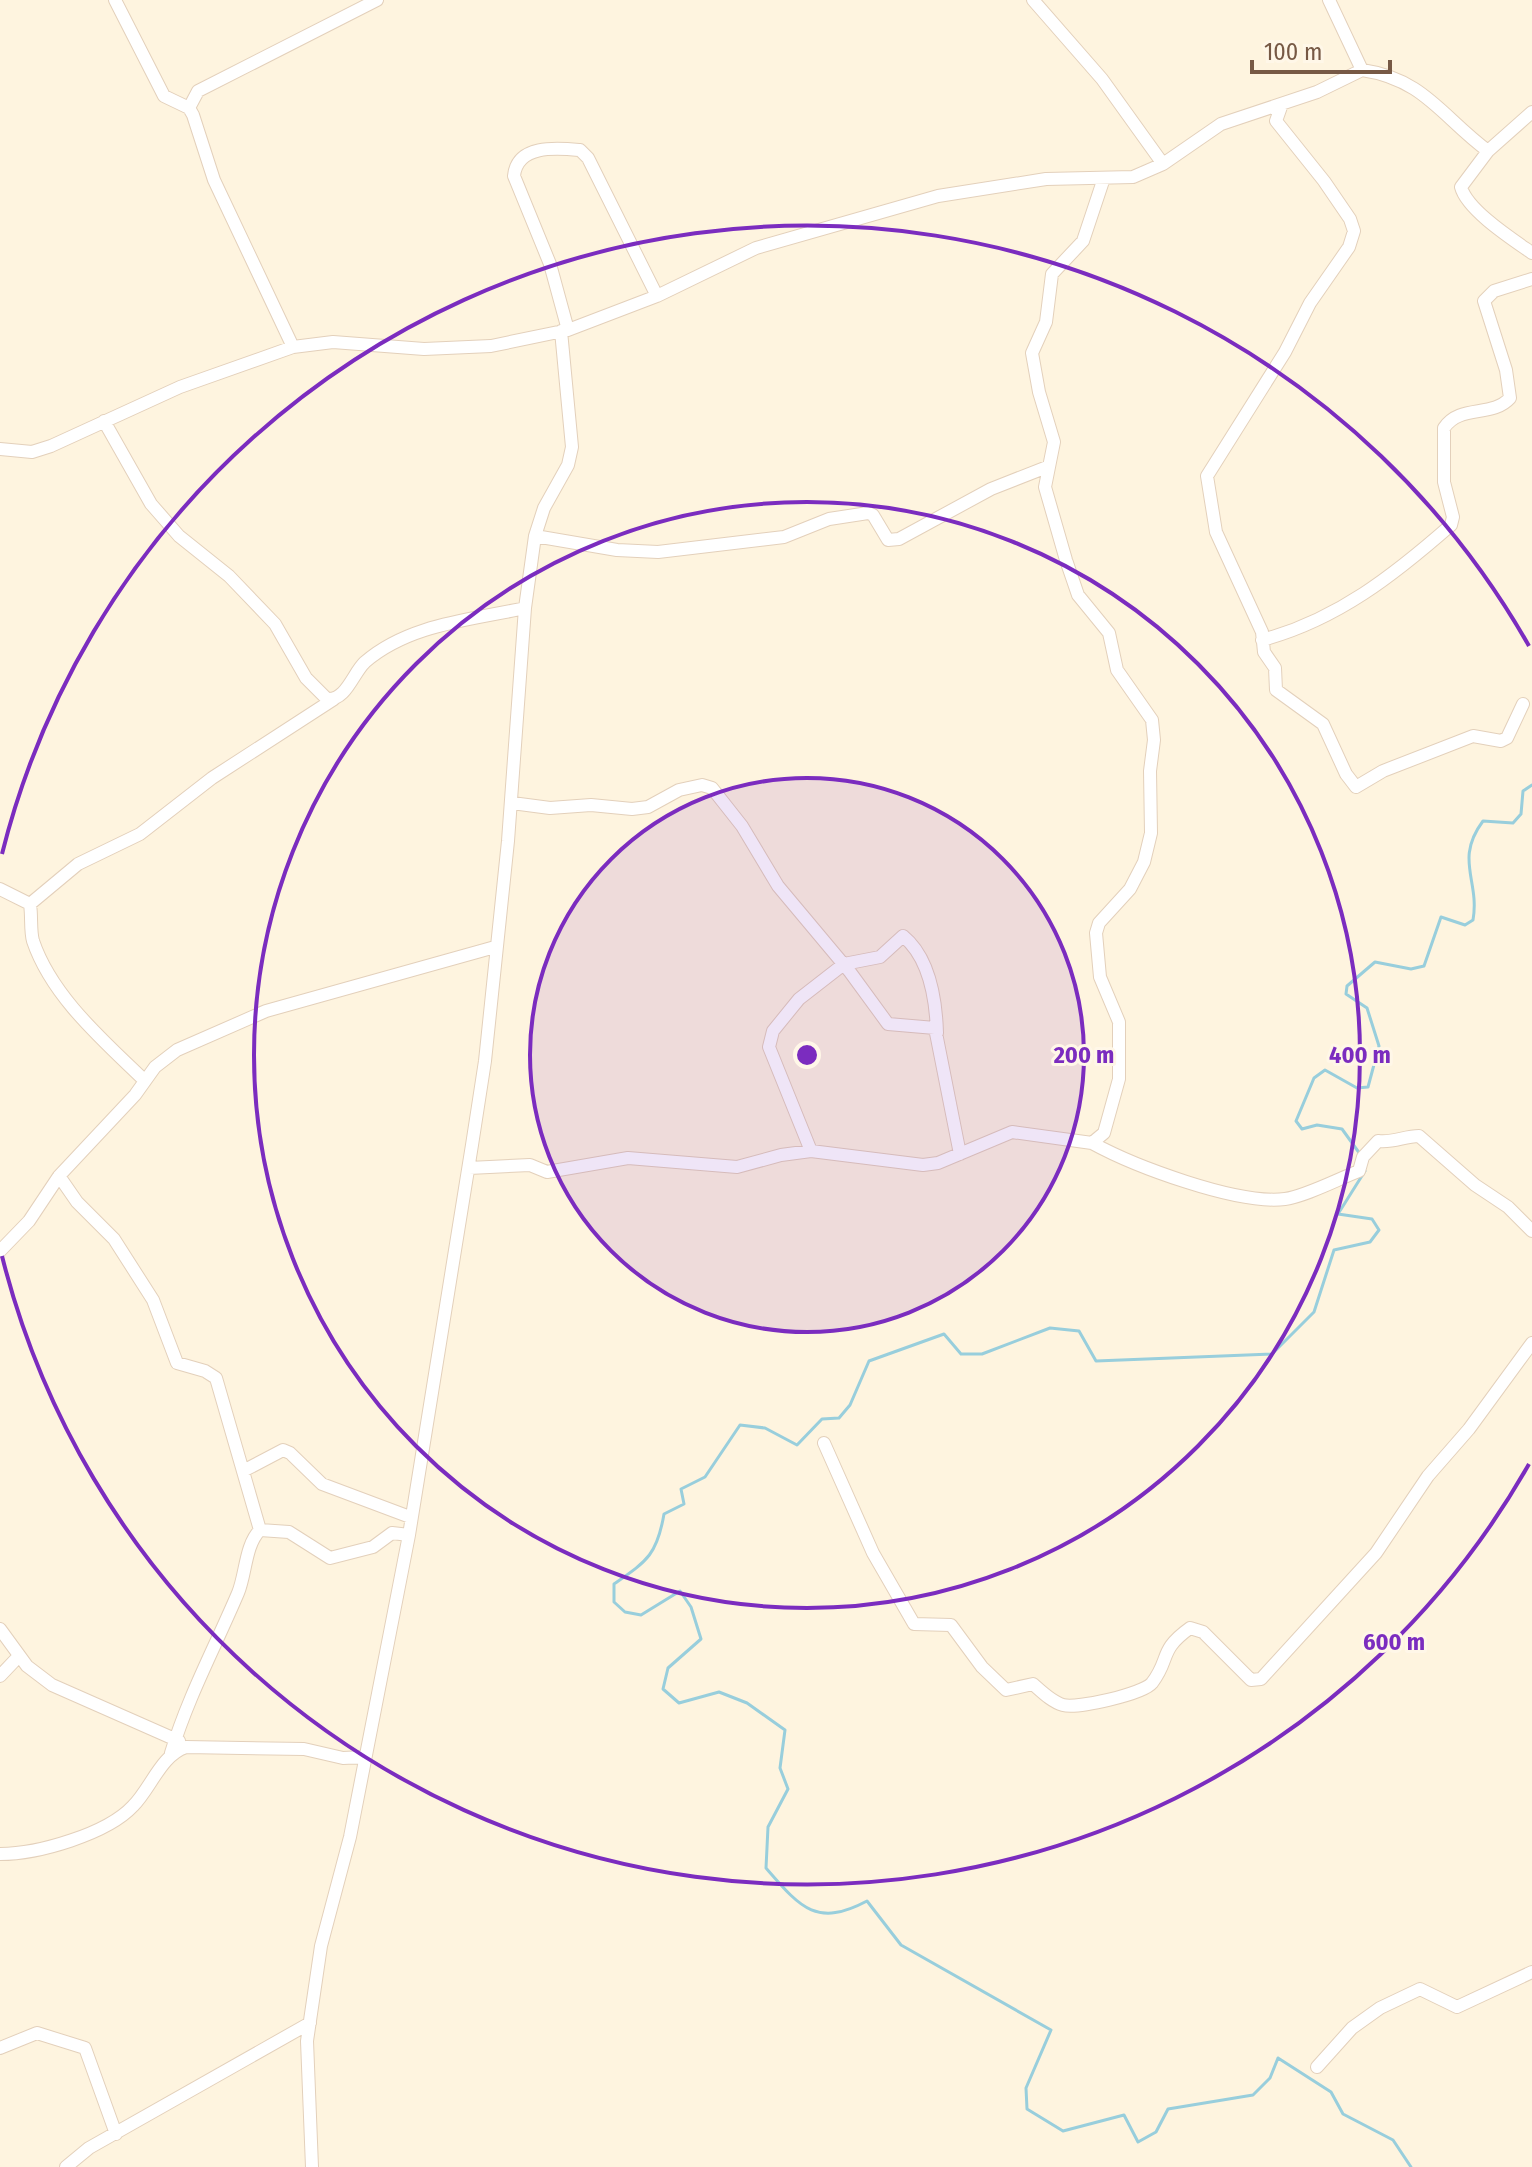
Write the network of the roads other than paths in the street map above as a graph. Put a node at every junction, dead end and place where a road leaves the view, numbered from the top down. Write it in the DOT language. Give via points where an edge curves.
graph roads {
  1 [pos="115,0"];
  2 [pos="377,0"];
  3 [pos="1033,0"];
  4 [pos="1329,0"];
  5 [pos="1362,70"];
  6 [pos="1282,104"];
  7 [pos="189,108"];
  8 [pos="1532,112"];
  9 [pos="1488,151"];
  10 [pos="1163,164"];
  11 [pos="1104,178"];
  12 [pos="1532,253"];
  13 [pos="1532,279"];
  14 [pos="657,296"];
  15 [pos="564,330"];
  16 [pos="293,347"];
  17 [pos="104,421"];
  18 [pos="4,453"];
  19 [pos="1047,467"];
  20 [pos="535,536"];
  21 [pos="525,608"];
  22 [pos="1262,640"];
  23 [pos="334,699"];
  24 [pos="1523,704"];
  25 [pos="512,803"];
  26 [pos="0,889"];
  27 [pos="30,904"];
  28 [pos="495,947"];
  29 [pos="844,964"];
  30 [pos="937,1033"];
  31 [pos="145,1081"];
  32 [pos="1092,1143"];
  33 [pos="811,1151"];
  34 [pos="960,1154"];
  35 [pos="469,1168"];
  36 [pos="59,1176"];
  37 [pos="1532,1231"];
  38 [pos="0,1251"];
  39 [pos="1532,1343"];
  40 [pos="824,1443"];
  41 [pos="243,1471"];
  42 [pos="410,1517"];
  43 [pos="260,1530"];
  44 [pos="409,1535"];
  45 [pos="0,1629"];
  46 [pos="19,1656"];
  47 [pos="0,1676"];
  48 [pos="181,1743"];
  49 [pos="364,1757"];
  50 [pos="0,1854"];
  51 [pos="1532,1972"];
  52 [pos="310,2023"];
  53 [pos="0,2048"];
  54 [pos="1317,2067"];
  55 [pos="116,2134"];
  56 [pos="66,2167"];
  57 [pos="312,2167"];
  1 -- 7 [label="street" via="164,96"];
  2 -- 7 [label="street" via="208,85 193,95"];
  3 -- 10 [label="street" via="1102,79"];
  4 -- 5 [label="street"];
  5 -- 6 [label="street"];
  5 -- 9 [label="street" via="1431,97"];
  6 -- 10 [label="street" via="1221,124"];
  6 -- 22 [label="street" via="1276,121 1324,181 1354,231 1207,476 1216,532"];
  7 -- 16 [label="street" via="214,180"];
  8 -- 9 [label="street"];
  9 -- 12 [label="street" via="1461,187 1464,196"];
  10 -- 11 [label="street" via="1133,177"];
  11 -- 14 [label="street" via="1046,179 938,196 756,248"];
  11 -- 19 [label="street" via="1083,241 1052,274 1046,322 1032,353 1054,442"];
  13 -- 22 [label="street" via="1494,291 1484,301 1510,398 1492,409 1458,414 1444,428 1451,525 1397,572 1329,616"];
  14 -- 15 [label="street"];
  14 -- 15 [label="street" via="588,158 580,150 545,148 531,153 517,163 514,176 550,264"];
  15 -- 16 [label="street" via="466,349 357,343"];
  15 -- 20 [label="street" via="572,447"];
  16 -- 17 [label="street"];
  17 -- 18 [label="street" via="51,446"];
  17 -- 23 [label="street" via="151,504 269,617 306,678 327,699"];
  19 -- 20 [label="street" via="991,489 899,539 882,535 868,513 829,519 784,537 658,552"];
  19 -- 32 [label="street" via="1045,487 1078,595 1109,633 1117,670 1152,720 1154,740 1151,833 1144,862 1096,933 1100,977 1118,1015 1119,1079 1104,1133"];
  20 -- 21 [label="street"];
  21 -- 23 [label="street" via="423,630 365,662"];
  21 -- 25 [label="street"];
  22 -- 24 [label="street" via="1275,668 1276,690 1323,724 1356,787 1473,736 1501,741"];
  23 -- 27 [label="street" via="212,778 140,834 70,870"];
  25 -- 28 [label="street"];
  25 -- 29 [label="street" via="632,809 648,807 679,790 712,788 778,886"];
  26 -- 27 [label="street"];
  27 -- 31 [label="street" via="32,937 45,965 95,1032"];
  28 -- 31 [label="street" via="266,1011 187,1044"];
  28 -- 35 [label="street"];
  29 -- 30 [label="street" via="888,1024 932,1026"];
  29 -- 30 [label="street" via="880,957 903,936 925,967 937,1008"];
  29 -- 33 [label="street" via="799,999 769,1039"];
  30 -- 34 [label="street"];
  31 -- 36 [label="street"];
  32 -- 34 [label="street" via="1012,1132"];
  32 -- 37 [label="street" via="1206,1187 1265,1200 1287,1199 1359,1171 1363,1157 1378,1141 1395,1143 1419,1136"];
  33 -- 34 [label="street" via="923,1165"];
  33 -- 35 [label="street" via="737,1167 628,1158 547,1172 530,1165"];
  35 -- 42 [label="street"];
  36 -- 38 [label="street" via="29,1221"];
  36 -- 41 [label="street" via="114,1239 153,1300 177,1363 216,1378"];
  39 -- 40 [label="street" via="1428,1476 1376,1553 1261,1679 1251,1680 1203,1632 1190,1628 1166,1649 1144,1691 1078,1706 1057,1703 1033,1684 1006,1690 951,1625 914,1624 873,1553"];
  41 -- 42 [label="street" via="283,1450 322,1484"];
  41 -- 43 [label="street"];
  42 -- 44 [label="street"];
  43 -- 44 [label="street" via="289,1532 330,1558 373,1547 392,1533"];
  43 -- 48 [label="street" via="239,1591 190,1694"];
  44 -- 49 [label="street"];
  45 -- 46 [label="street"];
  46 -- 47 [label="street"];
  46 -- 48 [label="street" via="60,1690"];
  48 -- 49 [label="street"];
  48 -- 50 [label="street" via="124,1815 79,1837"];
  49 -- 52 [label="street" via="350,1837 321,1946"];
  51 -- 54 [label="street" via="1457,2007 1420,1989 1352,2028"];
  52 -- 55 [label="street"];
  52 -- 57 [label="street"];
  53 -- 55 [label="street" via="37,2033 85,2048"];
  55 -- 56 [label="street"];
}
